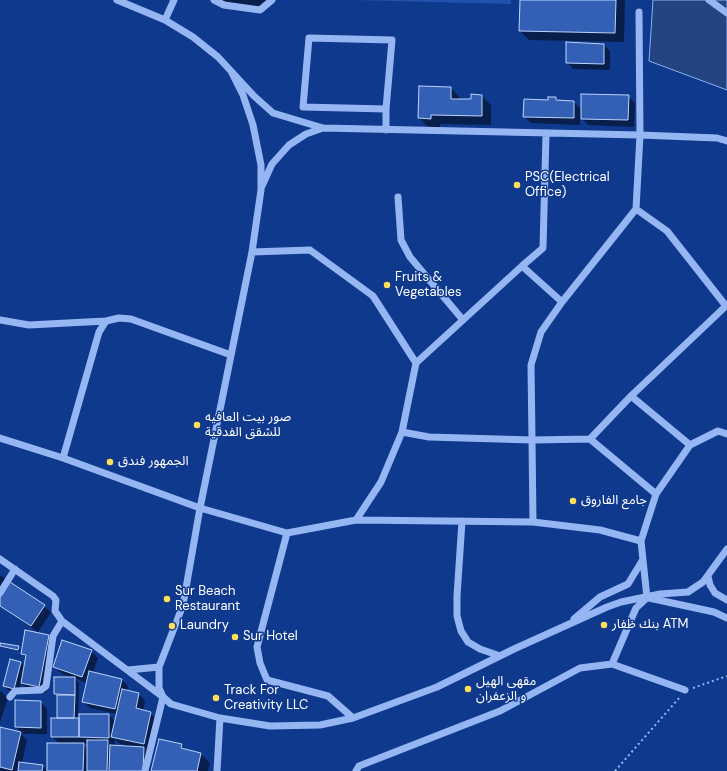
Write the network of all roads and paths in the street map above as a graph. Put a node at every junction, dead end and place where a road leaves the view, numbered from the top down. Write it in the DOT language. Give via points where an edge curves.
graph roads {
  1 [pos="117,0"];
  2 [pos="174,0"];
  3 [pos="214,0"];
  4 [pos="272,0"];
  5 [pos="709,0"];
  6 [pos="639,12"];
  7 [pos="727,13"];
  8 [pos="165,20"];
  9 [pos="232,73"];
  10 [pos="386,109"];
  11 [pos="323,128"];
  12 [pos="386,130"];
  13 [pos="546,134"];
  14 [pos="640,135"];
  15 [pos="727,141"];
  16 [pos="260,190"];
  17 [pos="398,197"];
  18 [pos="636,209"];
  19 [pos="252,252"];
  20 [pos="522,266"];
  21 [pos="562,302"];
  22 [pos="727,305"];
  23 [pos="0,320"];
  24 [pos="463,320"];
  25 [pos="106,321"];
  26 [pos="231,355"];
  27 [pos="416,363"];
  28 [pos="631,396"];
  29 [pos="402,432"];
  30 [pos="727,434"];
  31 [pos="0,438"];
  32 [pos="590,439"];
  33 [pos="532,440"];
  34 [pos="690,445"];
  35 [pos="64,458"];
  36 [pos="656,494"];
  37 [pos="200,508"];
  38 [pos="356,520"];
  39 [pos="462,521"];
  40 [pos="533,522"];
  41 [pos="287,533"];
  42 [pos="641,541"];
  43 [pos="727,549"];
  44 [pos="0,559"];
  45 [pos="642,561"];
  46 [pos="15,569"];
  47 [pos="708,576"];
  48 [pos="0,593"];
  49 [pos="647,598"];
  50 [pos="727,600"];
  51 [pos="727,618"];
  52 [pos="62,621"];
  53 [pos="566,625"];
  54 [pos="500,656"];
  55 [pos="612,664"];
  56 [pos="159,667"];
  57 [pos="128,670"];
  58 [pos="727,676"];
  59 [pos="686,690"];
  60 [pos="10,697"];
  61 [pos="163,697"];
  62 [pos="220,718"];
  63 [pos="353,718"];
  64 [pos="146,771"];
  65 [pos="218,771"];
  66 [pos="356,771"];
  67 [pos="615,771"];
  1 -- 8 [label="street"];
  2 -- 8 [label="street"];
  3 -- 4 [label="street" via="224,5 260,10"];
  5 -- 7 [label="street"];
  6 -- 14 [label="street"];
  8 -- 9 [label="street" via="193,37 218,57"];
  9 -- 11 [label="street" via="273,113"];
  9 -- 16 [label="street" via="253,125 261,165"];
  10 -- 10 [label="street" via="392,40 309,38 303,107"];
  10 -- 12 [label="street"];
  11 -- 12 [label="street"];
  11 -- 16 [label="street" via="306,134 288,145 272,164"];
  12 -- 13 [label="street"];
  13 -- 14 [label="street"];
  13 -- 20 [label="street" via="543,248"];
  14 -- 15 [label="street" via="717,138"];
  14 -- 18 [label="street"];
  16 -- 19 [label="street"];
  17 -- 24 [label="street" via="401,240 410,257"];
  18 -- 21 [label="street"];
  18 -- 22 [label="street" via="667,231"];
  19 -- 26 [label="street"];
  19 -- 27 [label="street" via="310,250 373,296"];
  20 -- 21 [label="street"];
  20 -- 24 [label="street"];
  21 -- 33 [label="street" via="541,332 531,365"];
  22 -- 28 [label="street"];
  23 -- 25 [label="street" via="29,325"];
  24 -- 27 [label="street"];
  25 -- 26 [label="street" via="131,319"];
  25 -- 35 [label="street" via="99,332"];
  26 -- 37 [label="street"];
  27 -- 29 [label="street"];
  28 -- 32 [label="street"];
  28 -- 34 [label="street"];
  29 -- 33 [label="street" via="429,437"];
  29 -- 38 [label="street" via="381,482"];
  30 -- 34 [label="street" via="718,431"];
  31 -- 35 [label="street"];
  32 -- 33 [label="street"];
  32 -- 36 [label="street"];
  33 -- 40 [label="street"];
  34 -- 36 [label="street"];
  35 -- 37 [label="street"];
  36 -- 42 [label="street"];
  37 -- 41 [label="street"];
  37 -- 56 [label="street" via="183,605"];
  38 -- 39 [label="street"];
  38 -- 41 [label="street"];
  39 -- 40 [label="street"];
  39 -- 54 [label="street" via="457,596 457,616 461,631 468,642"];
  40 -- 42 [label="street" via="600,530"];
  41 -- 63 [label="street" via="257,647 260,663 268,680 328,696"];
  42 -- 45 [label="street"];
  43 -- 47 [label="street"];
  44 -- 46 [label="street"];
  45 -- 49 [label="street"];
  45 -- 53 [label="street" via="628,584 600,597"];
  46 -- 48 [label="street"];
  46 -- 52 [label="street" via="53,596 56,600 55,611"];
  47 -- 49 [label="street" via="699,586 688,592 660,594"];
  47 -- 50 [label="street" via="710,585 716,593"];
  49 -- 51 [label="street" via="714,612"];
  49 -- 53 [label="street" via="621,602"];
  49 -- 55 [label="street" via="636,608"];
  52 -- 57 [label="street"];
  52 -- 60 [label="street" via="53,636 46,686 41,690 15,691"];
  53 -- 54 [label="street"];
  54 -- 63 [label="street" via="437,687"];
  55 -- 59 [label="street"];
  55 -- 66 [label="street" via="580,668 500,711 359,766"];
  56 -- 57 [label="street"];
  56 -- 61 [label="street" via="159,688"];
  57 -- 61 [label="street"];
  58 -- 59 [label="path"];
  59 -- 67 [label="path"];
  61 -- 62 [label="street" via="171,704"];
  61 -- 64 [label="street"];
  62 -- 63 [label="street" via="270,726 320,725"];
  62 -- 65 [label="street"];
}
